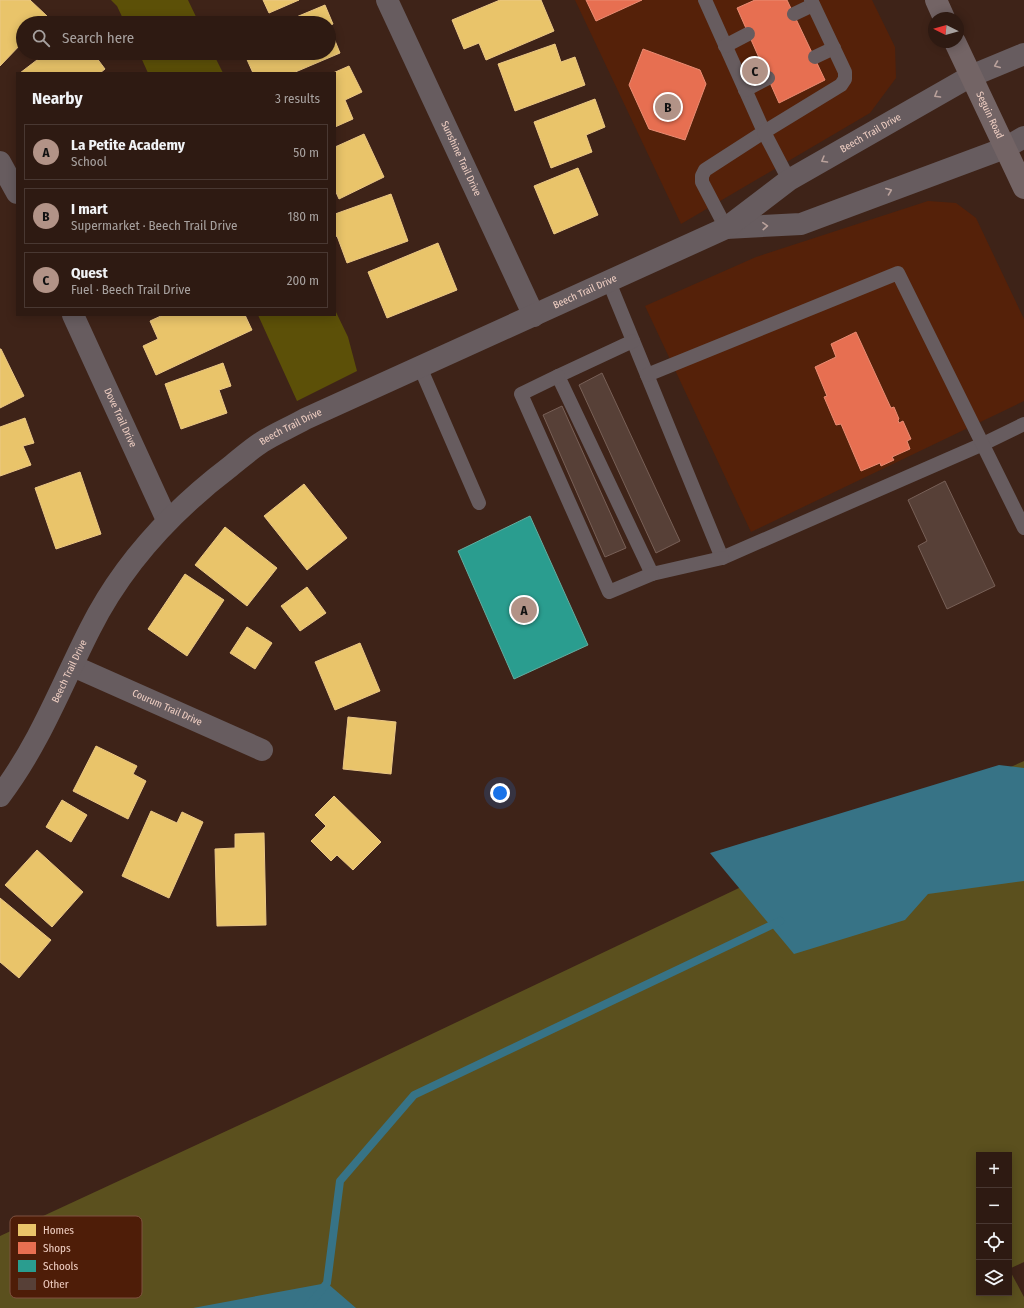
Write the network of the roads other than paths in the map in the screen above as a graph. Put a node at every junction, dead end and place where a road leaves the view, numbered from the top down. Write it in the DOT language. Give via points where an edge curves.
graph roads {
  1 [pos="387,0"];
  2 [pos="705,0"];
  3 [pos="936,0"];
  4 [pos="812,2"];
  5 [pos="941,12"];
  6 [pos="794,14"];
  7 [pos="748,34"];
  8 [pos="725,46"];
  9 [pos="834,48"];
  10 [pos="958,48"];
  11 [pos="1024,54"];
  12 [pos="815,57"];
  13 [pos="971,76"];
  14 [pos="768,78"];
  15 [pos="745,90"];
  16 [pos="764,132"];
  17 [pos="1024,137"];
  18 [pos="1005,148"];
  19 [pos="0,162"];
  20 [pos="789,180"];
  21 [pos="1024,188"];
  22 [pos="16,191"];
  23 [pos="726,228"];
  24 [pos="609,282"];
  25 [pos="73,316"];
  26 [pos="534,316"];
  27 [pos="633,341"];
  28 [pos="420,367"];
  29 [pos="647,375"];
  30 [pos="558,376"];
  31 [pos="1024,424"];
  32 [pos="983,444"];
  33 [pos="479,503"];
  34 [pos="167,520"];
  35 [pos="1024,528"];
  36 [pos="722,558"];
  37 [pos="652,574"];
  38 [pos="73,666"];
  39 [pos="262,750"];
  40 [pos="0,796"];
  1 -- 26 [label="street, Sunshine Trail Drive"];
  2 -- 8 [label="lane"];
  3 -- 5 [label="main road"];
  4 -- 6 [label="lane"];
  4 -- 9 [label="lane"];
  7 -- 8 [label="lane"];
  8 -- 15 [label="lane"];
  9 -- 12 [label="lane"];
  9 -- 16 [label="lane" via="845,72 842,85"];
  10 -- 13 [label="main road, Seguin Road"];
  11 -- 13 [label="street, Beech Trail Drive, one-way"];
  13 -- 18 [label="main road, Seguin Road"];
  13 -- 20 [label="street, Beech Trail Drive, one-way"];
  14 -- 15 [label="lane"];
  15 -- 16 [label="lane"];
  16 -- 20 [label="lane"];
  16 -- 23 [label="lane" via="705,170 702,176 702,182"];
  17 -- 18 [label="street, Beech Trail Drive"];
  18 -- 21 [label="main road, Seguin Road"];
  23 -- 18 [label="street, Beech Trail Drive, one-way" via="801,224"];
  19 -- 22 [label="street"];
  20 -- 23 [label="street, Beech Trail Drive"];
  23 -- 24 [label="street, Beech Trail Drive"];
  24 -- 26 [label="street, Beech Trail Drive"];
  24 -- 27 [label="lane"];
  25 -- 34 [label="street, Dove Trail Drive"];
  26 -- 28 [label="street, Beech Trail Drive"];
  27 -- 29 [label="lane"];
  27 -- 30 [label="lane"];
  28 -- 33 [label="lane"];
  28 -- 34 [label="street, Beech Trail Drive" via="305,419 262,442 206,485"];
  29 -- 32 [label="lane" via="898,273"];
  29 -- 36 [label="lane"];
  30 -- 37 [label="lane"];
  30 -- 37 [label="lane" via="521,394 608,592"];
  31 -- 32 [label="lane"];
  32 -- 35 [label="lane"];
  32 -- 36 [label="lane"];
  34 -- 38 [label="street, Beech Trail Drive" via="140,550 113,588 90,628"];
  36 -- 37 [label="lane"];
  38 -- 39 [label="street, Courum Trail Drive"];
  38 -- 40 [label="street, Beech Trail Drive" via="20,770"];
}
